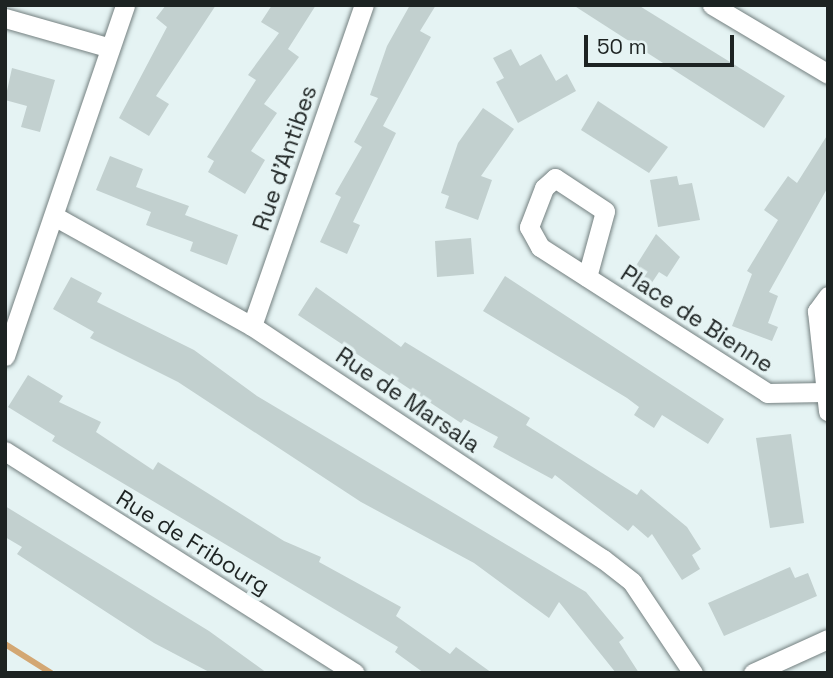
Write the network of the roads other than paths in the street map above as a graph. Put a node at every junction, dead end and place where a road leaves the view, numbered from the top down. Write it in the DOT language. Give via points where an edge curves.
graph roads {
  1 [pos="125,5"];
  2 [pos="364,5"];
  3 [pos="712,5"];
  4 [pos="5,18"];
  5 [pos="110,48"];
  6 [pos="828,74"];
  7 [pos="54,216"];
  8 [pos="587,277"];
  9 [pos="828,296"];
  10 [pos="252,326"];
  11 [pos="5,356"];
  12 [pos="827,402"];
  13 [pos="5,451"];
  14 [pos="828,639"];
  15 [pos="355,673"];
  16 [pos="693,673"];
  17 [pos="753,673"];
  1 -- 5 [label="street"];
  2 -- 10 [label="street, Rue d'Antibes"];
  3 -- 6 [label="street"];
  4 -- 5 [label="street"];
  5 -- 7 [label="street"];
  7 -- 10 [label="street, Rue de Marsala"];
  7 -- 11 [label="street"];
  8 -- 8 [label="street, Place de Bienne" via="606,211 555,178 544,188 529,237"];
  8 -- 12 [label="street, Place de Bienne" via="768,393"];
  9 -- 12 [label="street" via="817,311"];
  10 -- 16 [label="street, Rue de Marsala" via="612,567 653,610"];
  13 -- 15 [label="street, Rue de Fribourg"];
  14 -- 17 [label="street"];
}
